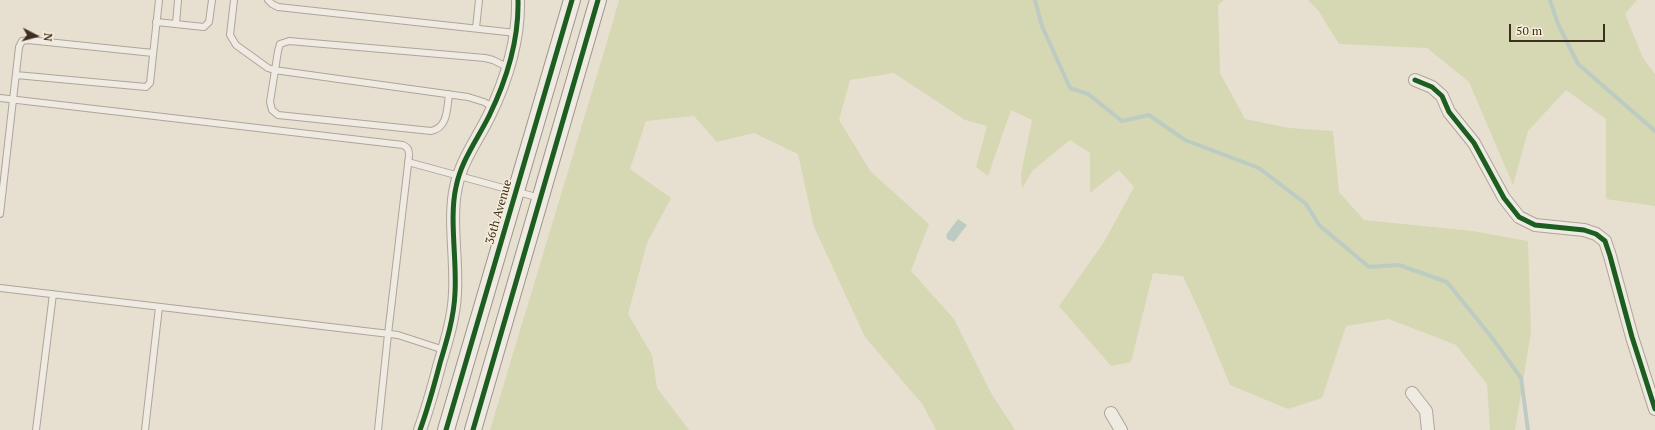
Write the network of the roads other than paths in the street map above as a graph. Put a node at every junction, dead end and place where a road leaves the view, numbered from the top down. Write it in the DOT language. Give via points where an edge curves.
graph roads {
  1 [pos="159,0"];
  2 [pos="178,0"];
  3 [pos="212,0"];
  4 [pos="234,0"];
  5 [pos="268,0"];
  6 [pos="479,0"];
  7 [pos="518,0"];
  8 [pos="572,0"];
  9 [pos="598,0"];
  10 [pos="156,22"];
  11 [pos="176,24"];
  12 [pos="476,28"];
  13 [pos="516,33"];
  14 [pos="153,53"];
  15 [pos="509,68"];
  16 [pos="274,70"];
  17 [pos="16,75"];
  18 [pos="1415,80"];
  19 [pos="449,94"];
  20 [pos="0,98"];
  21 [pos="13,100"];
  22 [pos="493,107"];
  23 [pos="408,162"];
  24 [pos="459,175"];
  25 [pos="515,191"];
  26 [pos="540,198"];
  27 [pos="0,214"];
  28 [pos="0,288"];
  29 [pos="53,294"];
  30 [pos="159,307"];
  31 [pos="388,334"];
  32 [pos="444,350"];
  33 [pos="1412,393"];
  34 [pos="1655,409"];
  35 [pos="1110,413"];
  36 [pos="36,430"];
  37 [pos="144,430"];
  38 [pos="378,430"];
  39 [pos="420,430"];
  40 [pos="446,430"];
  41 [pos="473,430"];
  42 [pos="1121,430"];
  43 [pos="1428,430"];
  1 -- 10 [label="lane"];
  2 -- 11 [label="lane"];
  3 -- 11 [label="lane" via="207,25 204,27"];
  4 -- 16 [label="lane" via="230,35 232,40 248,54"];
  5 -- 12 [label="lane" via="278,7"];
  6 -- 12 [label="lane"];
  7 -- 13 [label="street"];
  8 -- 25 [label="main road, 36th Avenue"];
  9 -- 26 [label="main road"];
  10 -- 11 [label="lane"];
  10 -- 14 [label="lane"];
  12 -- 13 [label="lane"];
  13 -- 15 [label="street"];
  14 -- 17 [label="lane" via="150,83 146,87"];
  14 -- 17 [label="lane" via="28,40 22,41 19,47"];
  15 -- 16 [label="lane" via="485,58 289,41 280,44"];
  15 -- 22 [label="street"];
  16 -- 19 [label="lane"];
  16 -- 19 [label="lane" via="270,102 272,110 278,115 431,131 438,128 446,117"];
  17 -- 21 [label="lane"];
  18 -- 34 [label="street" via="1432,87 1442,96 1449,112 1474,143 1504,198 1519,218 1534,225 1584,230 1596,234 1604,241"];
  19 -- 22 [label="lane" via="468,97"];
  20 -- 21 [label="lane"];
  21 -- 23 [label="lane" via="403,145 409,151"];
  21 -- 27 [label="lane"];
  22 -- 24 [label="street"];
  23 -- 24 [label="lane"];
  23 -- 31 [label="lane"];
  24 -- 25 [label="lane"];
  24 -- 32 [label="street" via="453,204 455,295 452,321"];
  25 -- 26 [label="lane"];
  25 -- 40 [label="main road, 36th Avenue"];
  26 -- 41 [label="main road"];
  28 -- 29 [label="lane"];
  29 -- 30 [label="lane"];
  29 -- 36 [label="lane"];
  30 -- 31 [label="lane"];
  30 -- 37 [label="lane"];
  31 -- 32 [label="lane"];
  31 -- 38 [label="lane"];
  32 -- 39 [label="street"];
  33 -- 43 [label="street" via="1426,411"];
  35 -- 42 [label="street"];
}
